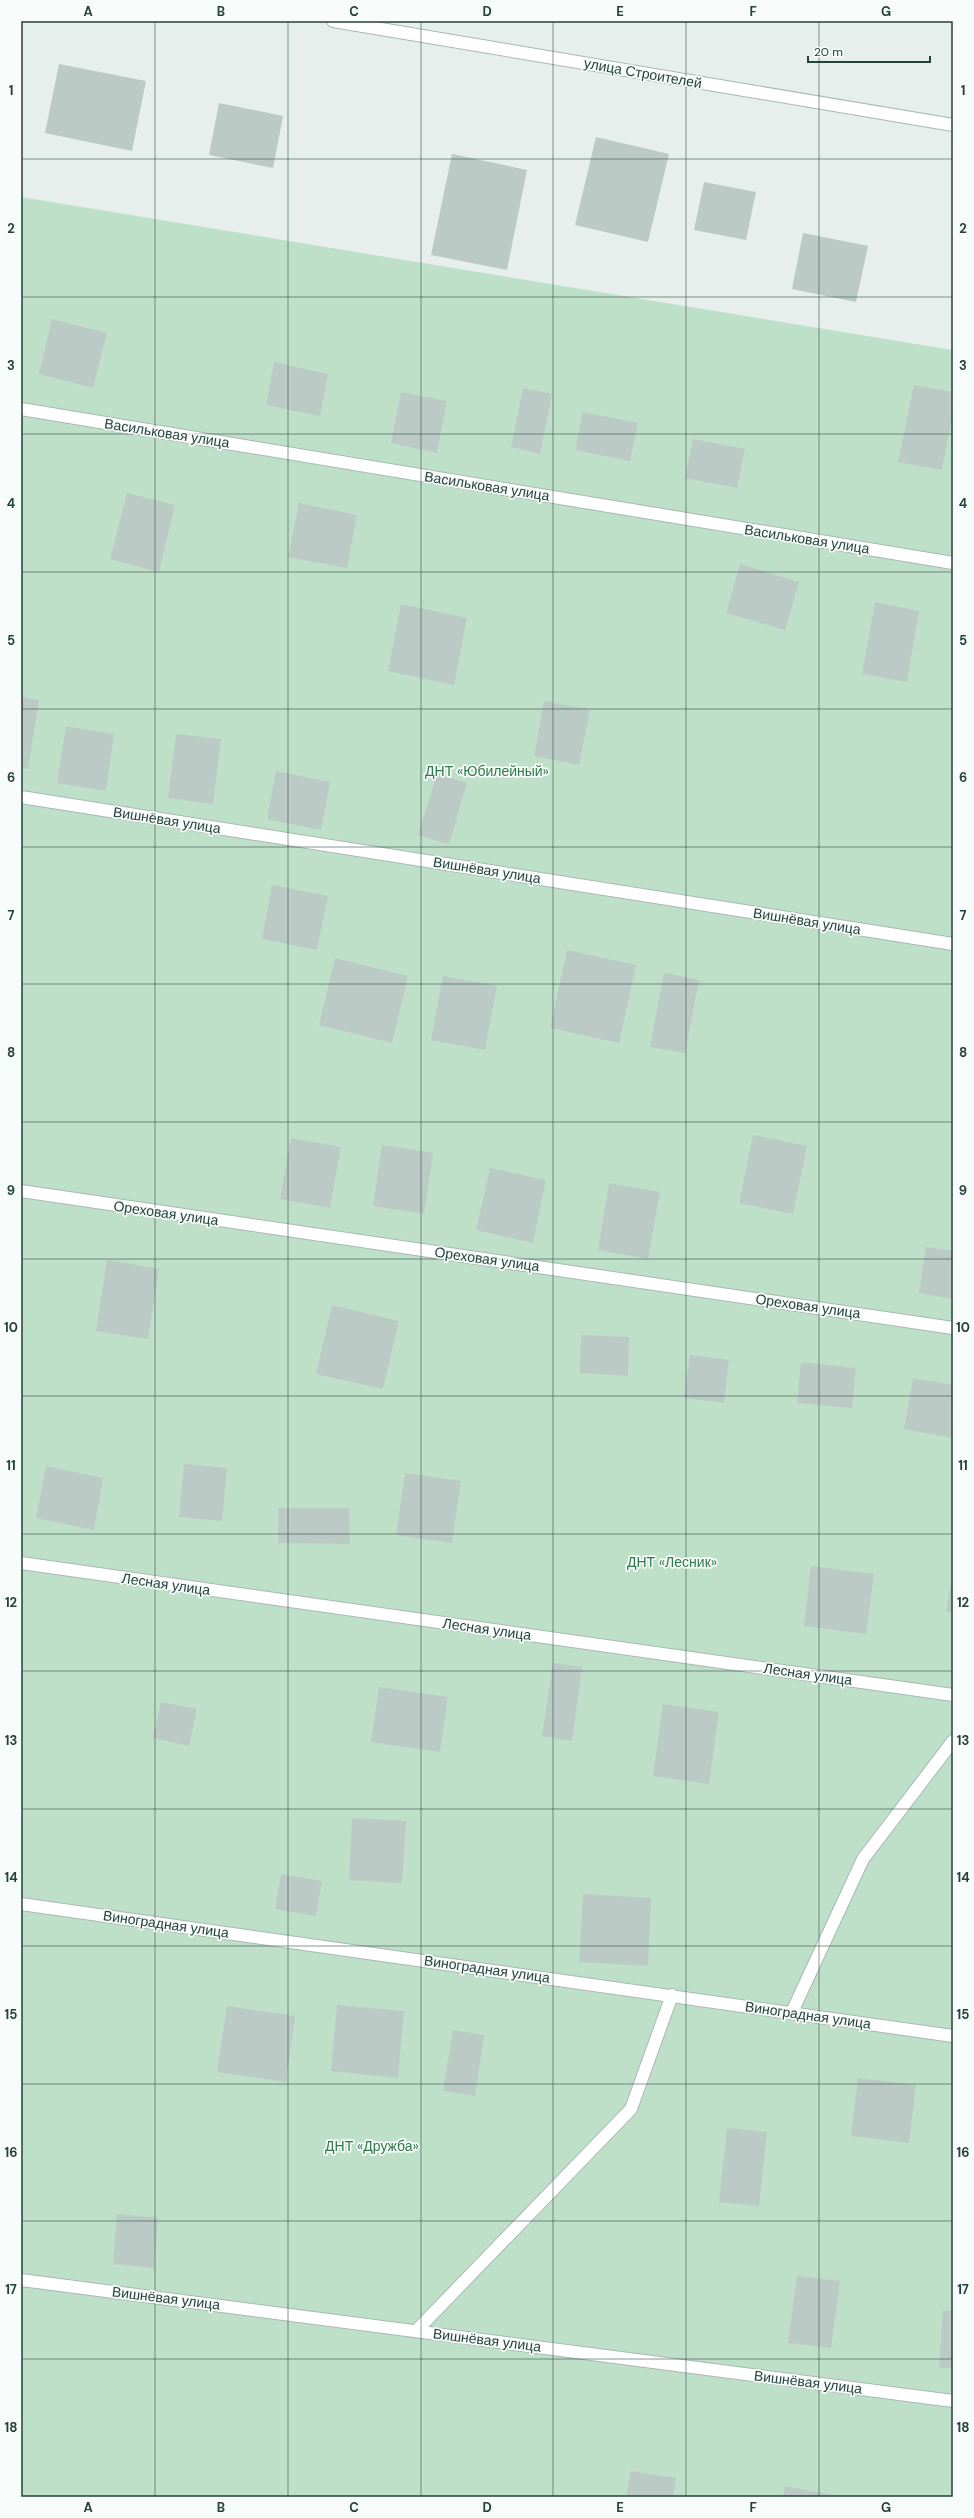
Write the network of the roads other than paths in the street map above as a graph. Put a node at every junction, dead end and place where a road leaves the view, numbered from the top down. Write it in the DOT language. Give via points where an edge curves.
graph roads {
  1 [pos="333,21"];
  2 [pos="953,125"];
  3 [pos="21,408"];
  4 [pos="953,563"];
  5 [pos="21,797"];
  6 [pos="953,944"];
  7 [pos="21,1191"];
  8 [pos="953,1328"];
  9 [pos="21,1563"];
  10 [pos="953,1695"];
  11 [pos="953,1741"];
  12 [pos="21,1904"];
  13 [pos="672,1995"];
  14 [pos="792,2012"];
  15 [pos="953,2036"];
  16 [pos="21,2280"];
  17 [pos="416,2331"];
  18 [pos="953,2401"];
  1 -- 2 [label="street, улица Строителей"];
  3 -- 4 [label="street, Васильковая улица"];
  5 -- 6 [label="street, Вишнёвая улица"];
  7 -- 8 [label="street, Ореховая улица"];
  9 -- 10 [label="street, Лесная улица"];
  11 -- 14 [label="street" via="863,1859"];
  12 -- 13 [label="street, Виноградная улица"];
  13 -- 14 [label="street, Виноградная улица"];
  13 -- 17 [label="street" via="631,2109"];
  14 -- 15 [label="street, Виноградная улица"];
  16 -- 17 [label="street, Вишнёвая улица"];
  17 -- 18 [label="street, Вишнёвая улица"];
}
